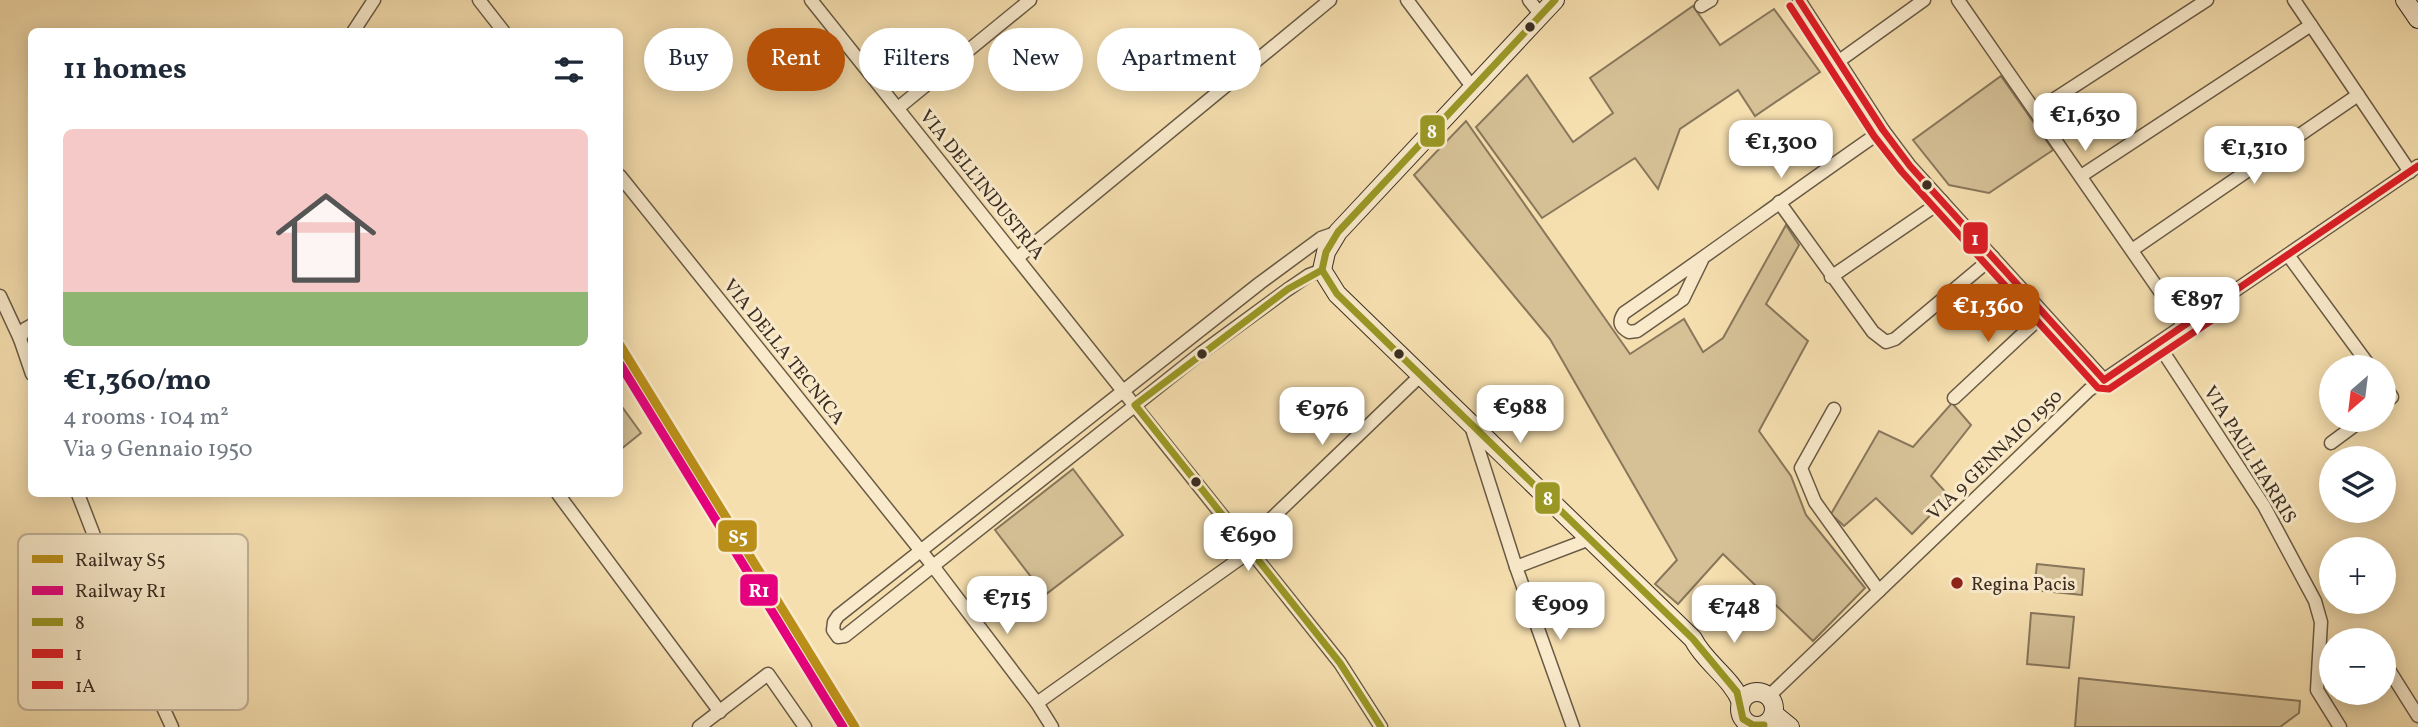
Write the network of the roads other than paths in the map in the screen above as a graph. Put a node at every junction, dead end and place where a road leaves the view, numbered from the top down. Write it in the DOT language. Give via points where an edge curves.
graph roads {
  1 [pos="374,0"];
  2 [pos="479,0"];
  3 [pos="811,0"];
  4 [pos="1030,0"];
  5 [pos="1330,0"];
  6 [pos="1407,0"];
  7 [pos="1529,0"];
  8 [pos="1555,0"];
  9 [pos="1799,0"];
  10 [pos="1924,0"];
  11 [pos="1958,0"];
  12 [pos="2207,0"];
  13 [pos="2294,0"];
  14 [pos="2405,0"];
  15 [pos="1541,15"];
  16 [pos="2418,19"];
  17 [pos="2311,25"];
  18 [pos="356,28"];
  19 [pos="501,28"];
  20 [pos="1839,61"];
  21 [pos="1473,88"];
  22 [pos="2358,95"];
  23 [pos="898,108"];
  24 [pos="2036,111"];
  25 [pos="1883,130"];
  26 [pos="2414,169"];
  27 [pos="2081,176"];
  28 [pos="623,180"];
  29 [pos="1942,201"];
  30 [pos="1779,202"];
  31 [pos="1338,232"];
  32 [pos="2132,250"];
  33 [pos="2288,255"];
  34 [pos="1993,257"];
  35 [pos="1017,258"];
  36 [pos="1702,260"];
  37 [pos="1322,270"];
  38 [pos="1831,277"];
  39 [pos="0,296"];
  40 [pos="2044,314"];
  41 [pos="2184,326"];
  42 [pos="28,327"];
  43 [pos="20,339"];
  44 [pos="2158,344"];
  45 [pos="2361,355"];
  46 [pos="28,362"];
  47 [pos="1420,375"];
  48 [pos="2104,380"];
  49 [pos="1125,391"];
  50 [pos="1954,398"];
  51 [pos="1135,405"];
  52 [pos="1834,409"];
  53 [pos="1470,423"];
  54 [pos="2346,432"];
  55 [pos="2332,443"];
  56 [pos="79,497"];
  57 [pos="560,497"];
  58 [pos="93,534"];
  59 [pos="1590,539"];
  60 [pos="1249,547"];
  61 [pos="921,551"];
  62 [pos="933,566"];
  63 [pos="1516,567"];
  64 [pos="1879,590"];
  65 [pos="2396,681"];
  66 [pos="1037,703"];
  67 [pos="164,710"];
  68 [pos="720,712"];
  69 [pos="1758,713"];
  70 [pos="2417,713"];
  71 [pos="172,727"];
  72 [pos="699,727"];
  73 [pos="805,727"];
  74 [pos="1052,727"];
  75 [pos="1381,727"];
  76 [pos="1573,727"];
  77 [pos="1790,727"];
  78 [pos="2340,727"];
  1 -- 18 [label="street"];
  2 -- 19 [label="street"];
  3 -- 23 [label="street, VIA DELL'INDUSTRIA"];
  4 -- 23 [label="street"];
  5 -- 35 [label="street"];
  6 -- 21 [label="street"];
  7 -- 15 [label="street"];
  8 -- 15 [label="street"];
  9 -- 20 [label="street"];
  10 -- 20 [label="street"];
  11 -- 24 [label="street"];
  12 -- 24 [label="street"];
  13 -- 17 [label="street"];
  14 -- 16 [label="street"];
  15 -- 21 [label="street"];
  17 -- 22 [label="street"];
  17 -- 27 [label="street"];
  20 -- 25 [label="street"];
  21 -- 31 [label="street"];
  22 -- 26 [label="street"];
  22 -- 32 [label="street"];
  23 -- 35 [label="street, VIA DELL'INDUSTRIA"];
  24 -- 27 [label="street"];
  25 -- 29 [label="street"];
  25 -- 30 [label="street"];
  26 -- 33 [label="street"];
  27 -- 32 [label="street"];
  28 -- 61 [label="street, VIA DELLA TECNICA"];
  29 -- 34 [label="street"];
  29 -- 38 [label="street"];
  30 -- 36 [label="street"];
  30 -- 38 [label="street"];
  31 -- 37 [label="street"];
  31 -- 49 [label="street" via="1321,238 1270,276"];
  32 -- 41 [label="street"];
  33 -- 41 [label="street"];
  33 -- 45 [label="street"];
  34 -- 38 [label="street" via="1886,342"];
  34 -- 40 [label="street"];
  35 -- 49 [label="street, VIA DELL'INDUSTRIA"];
  36 -- 36 [label="street" via="1624,313 1620,319 1624,329 1637,331 1683,299"];
  37 -- 47 [label="street" via="1337,294"];
  37 -- 51 [label="street" via="1287,290"];
  39 -- 43 [label="street"];
  40 -- 48 [label="street"];
  40 -- 50 [label="street"];
  41 -- 44 [label="street"];
  42 -- 43 [label="street"];
  43 -- 46 [label="street"];
  44 -- 48 [label="street"];
  44 -- 78 [label="street, VIA PAUL HARRIS" via="2264,506 2315,601 2321,622 2317,690"];
  47 -- 53 [label="street"];
  47 -- 60 [label="street"];
  48 -- 64 [label="street, VIA 9 GENNAIO 1950" via="2068,408"];
  49 -- 51 [label="street, VIA DELL'INDUSTRIA"];
  49 -- 61 [label="street"];
  51 -- 60 [label="street, VIA DELL'INDUSTRIA"];
  51 -- 62 [label="street"];
  52 -- 64 [label="street" via="1801,468 1815,502"];
  53 -- 59 [label="street"];
  53 -- 63 [label="street"];
  54 -- 55 [label="street"];
  56 -- 58 [label="street"];
  57 -- 68 [label="street"];
  59 -- 63 [label="street"];
  59 -- 69 [label="street" via="1693,639 1703,641"];
  60 -- 66 [label="street"];
  60 -- 75 [label="street, VIA DELL'INDUSTRIA" via="1340,663"];
  61 -- 62 [label="street, VIA DELLA TECNICA"];
  61 -- 62 [label="street" via="838,616 833,630 838,637"];
  62 -- 66 [label="street, VIA DELLA TECNICA"];
  63 -- 76 [label="street"];
  64 -- 69 [label="street, VIA 9 GENNAIO 1950"];
  65 -- 70 [label="street"];
  66 -- 74 [label="street, VIA DELLA TECNICA"];
  67 -- 71 [label="street"];
  68 -- 72 [label="street"];
  68 -- 73 [label="street" via="768,674"];
  69 -- 77 [label="street"];
}
